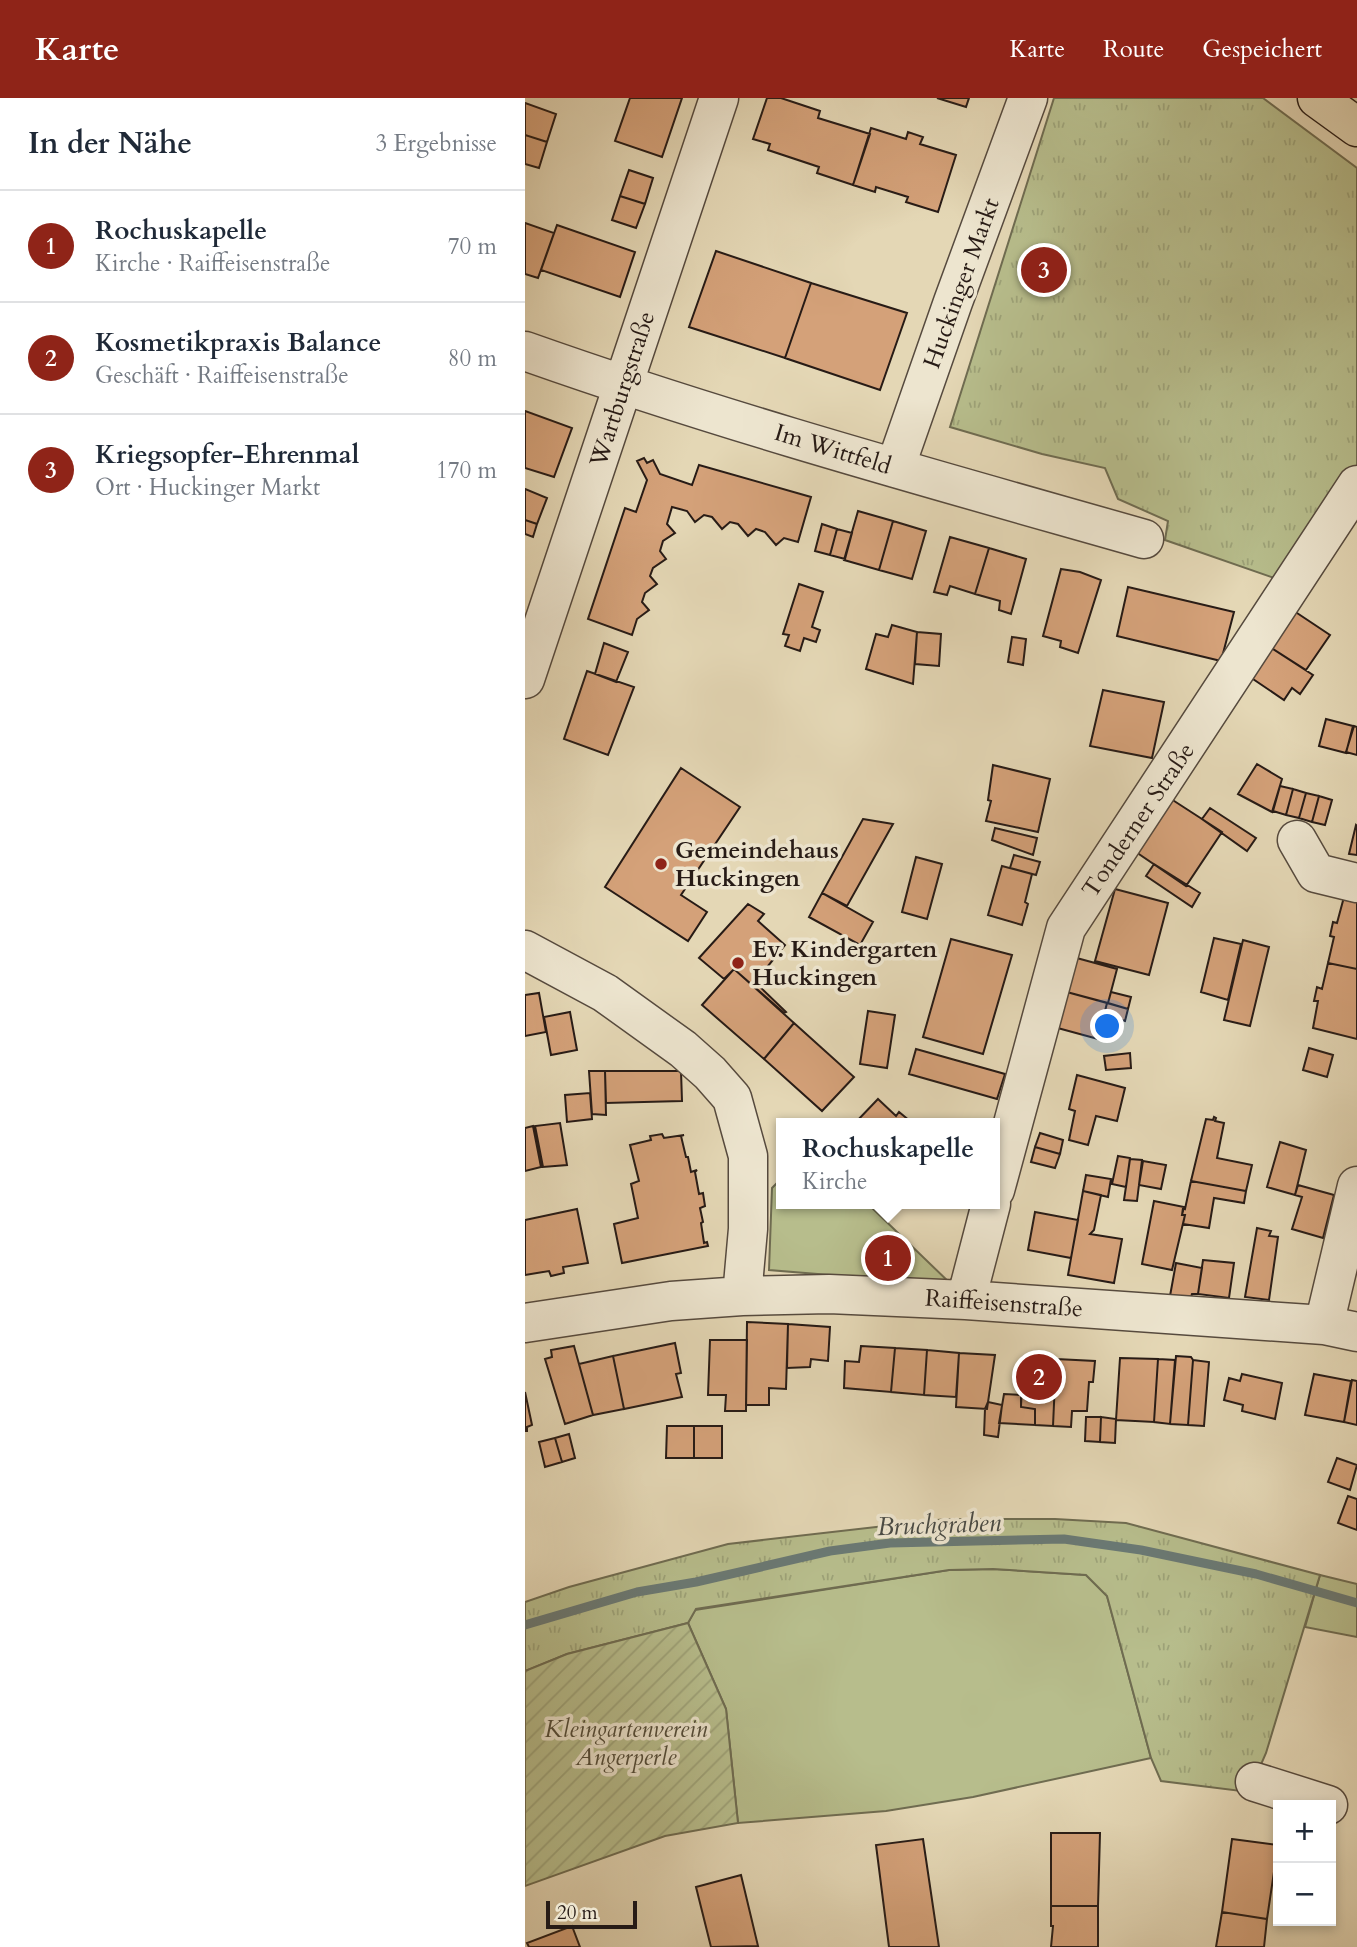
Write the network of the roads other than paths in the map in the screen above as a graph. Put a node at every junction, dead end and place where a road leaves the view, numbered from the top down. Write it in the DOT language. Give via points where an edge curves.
graph roads {
  1 [pos="719,98"];
  2 [pos="1028,98"];
  3 [pos="1317,98"];
  4 [pos="1357,127"];
  5 [pos="525,351"];
  6 [pos="624,386"];
  7 [pos="895,468"];
  8 [pos="1357,485"];
  9 [pos="1144,539"];
  10 [pos="525,679"];
  11 [pos="1297,840"];
  12 [pos="1357,883"];
  13 [pos="525,950"];
  14 [pos="1000,1172"];
  15 [pos="1357,1186"];
  16 [pos="990,1209"];
  17 [pos="742,1296"];
  18 [pos="966,1300"];
  19 [pos="525,1323"];
  20 [pos="1340,1329"];
  21 [pos="1255,1782"];
  22 [pos="1310,1800"];
  23 [pos="1336,1808"];
  24 [pos="1357,1815"];
  1 -- 6 [label="street, Wartburgstraße"];
  2 -- 7 [label="street, Huckinger Markt"];
  3 -- 4 [label="main road"];
  5 -- 6 [label="street, Im Wittfeld"];
  6 -- 7 [label="street, Im Wittfeld"];
  6 -- 10 [label="street, Wartburgstraße"];
  7 -- 9 [label="street, Im Wittfeld"];
  8 -- 14 [label="street, Tonderner Straße" via="1066,928"];
  11 -- 12 [label="street" via="1316,873"];
  13 -- 17 [label="street" via="605,993 683,1049 732,1098 748,1156"];
  15 -- 20 [label="street"];
  16 -- 18 [label="street"];
  17 -- 18 [label="street, Raiffeisenstraße" via="829,1294"];
  17 -- 19 [label="street, Raiffeisenstraße" via="671,1301"];
  18 -- 20 [label="street, Raiffeisenstraße"];
  21 -- 22 [label="street"];
  23 -- 24 [label="street"];
}
